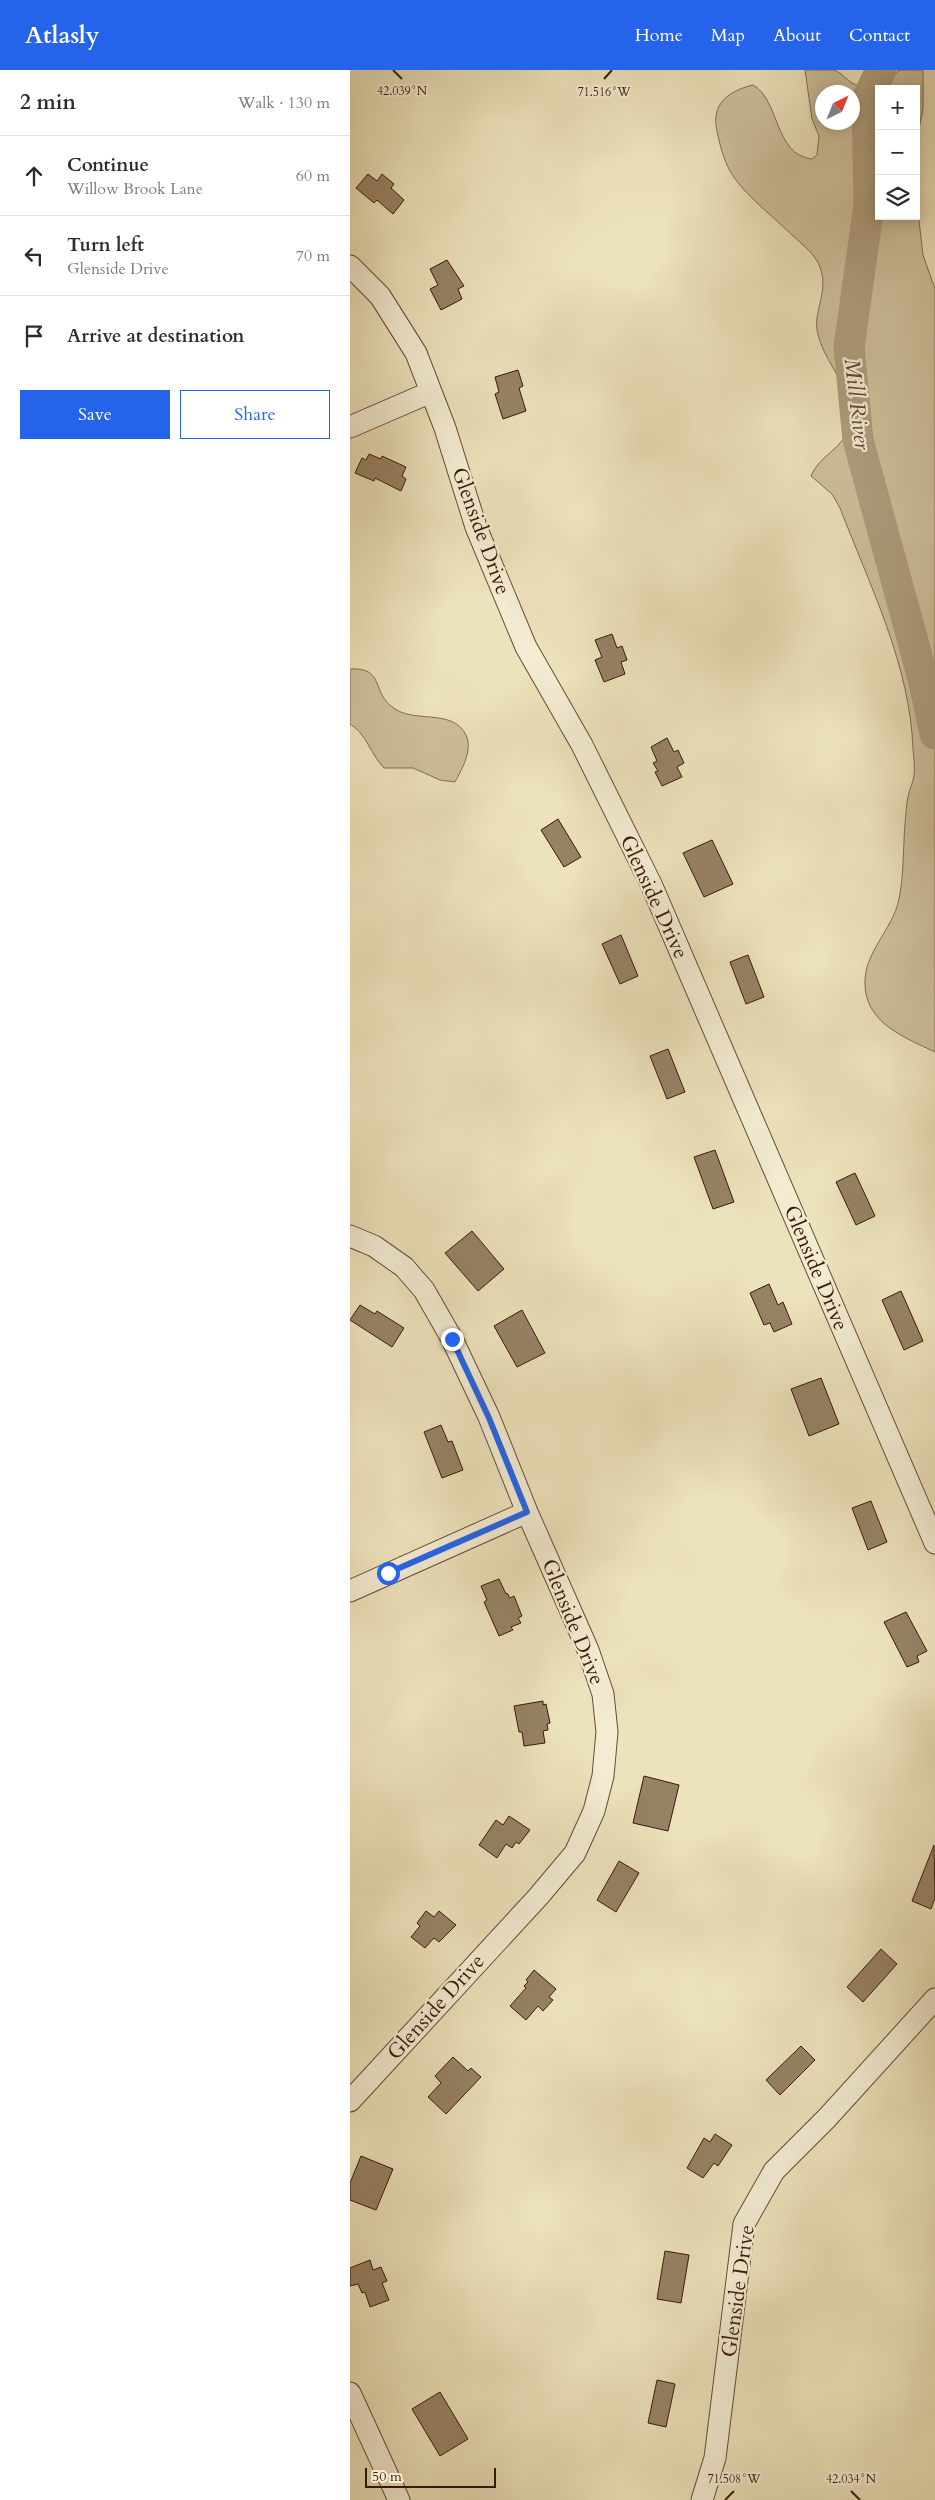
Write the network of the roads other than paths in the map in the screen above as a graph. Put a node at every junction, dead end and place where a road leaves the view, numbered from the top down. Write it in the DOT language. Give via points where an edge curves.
graph roads {
  1 [pos="350,266"];
  2 [pos="431,392"];
  3 [pos="350,427"];
  4 [pos="350,1236"];
  5 [pos="527,1512"];
  6 [pos="935,1543"];
  7 [pos="350,1591"];
  8 [pos="935,1999"];
  9 [pos="350,2101"];
  10 [pos="350,2393"];
  11 [pos="399,2500"];
  12 [pos="702,2500"];
  1 -- 2 [label="street, Glenside Drive" via="380,296 416,353"];
  2 -- 3 [label="street"];
  2 -- 6 [label="street, Glenside Drive" via="476,527 526,647 582,745 651,884"];
  4 -- 5 [label="street, Glenside Drive" via="374,1246 404,1267 424,1290 452,1339 489,1418"];
  5 -- 7 [label="street"];
  5 -- 9 [label="street, Glenside Drive" via="588,1650 603,1694 607,1732 604,1767 594,1811 575,1853"];
  8 -- 12 [label="street, Glenside Drive" via="774,2171 744,2224 715,2458"];
  10 -- 11 [label="street"];
}
